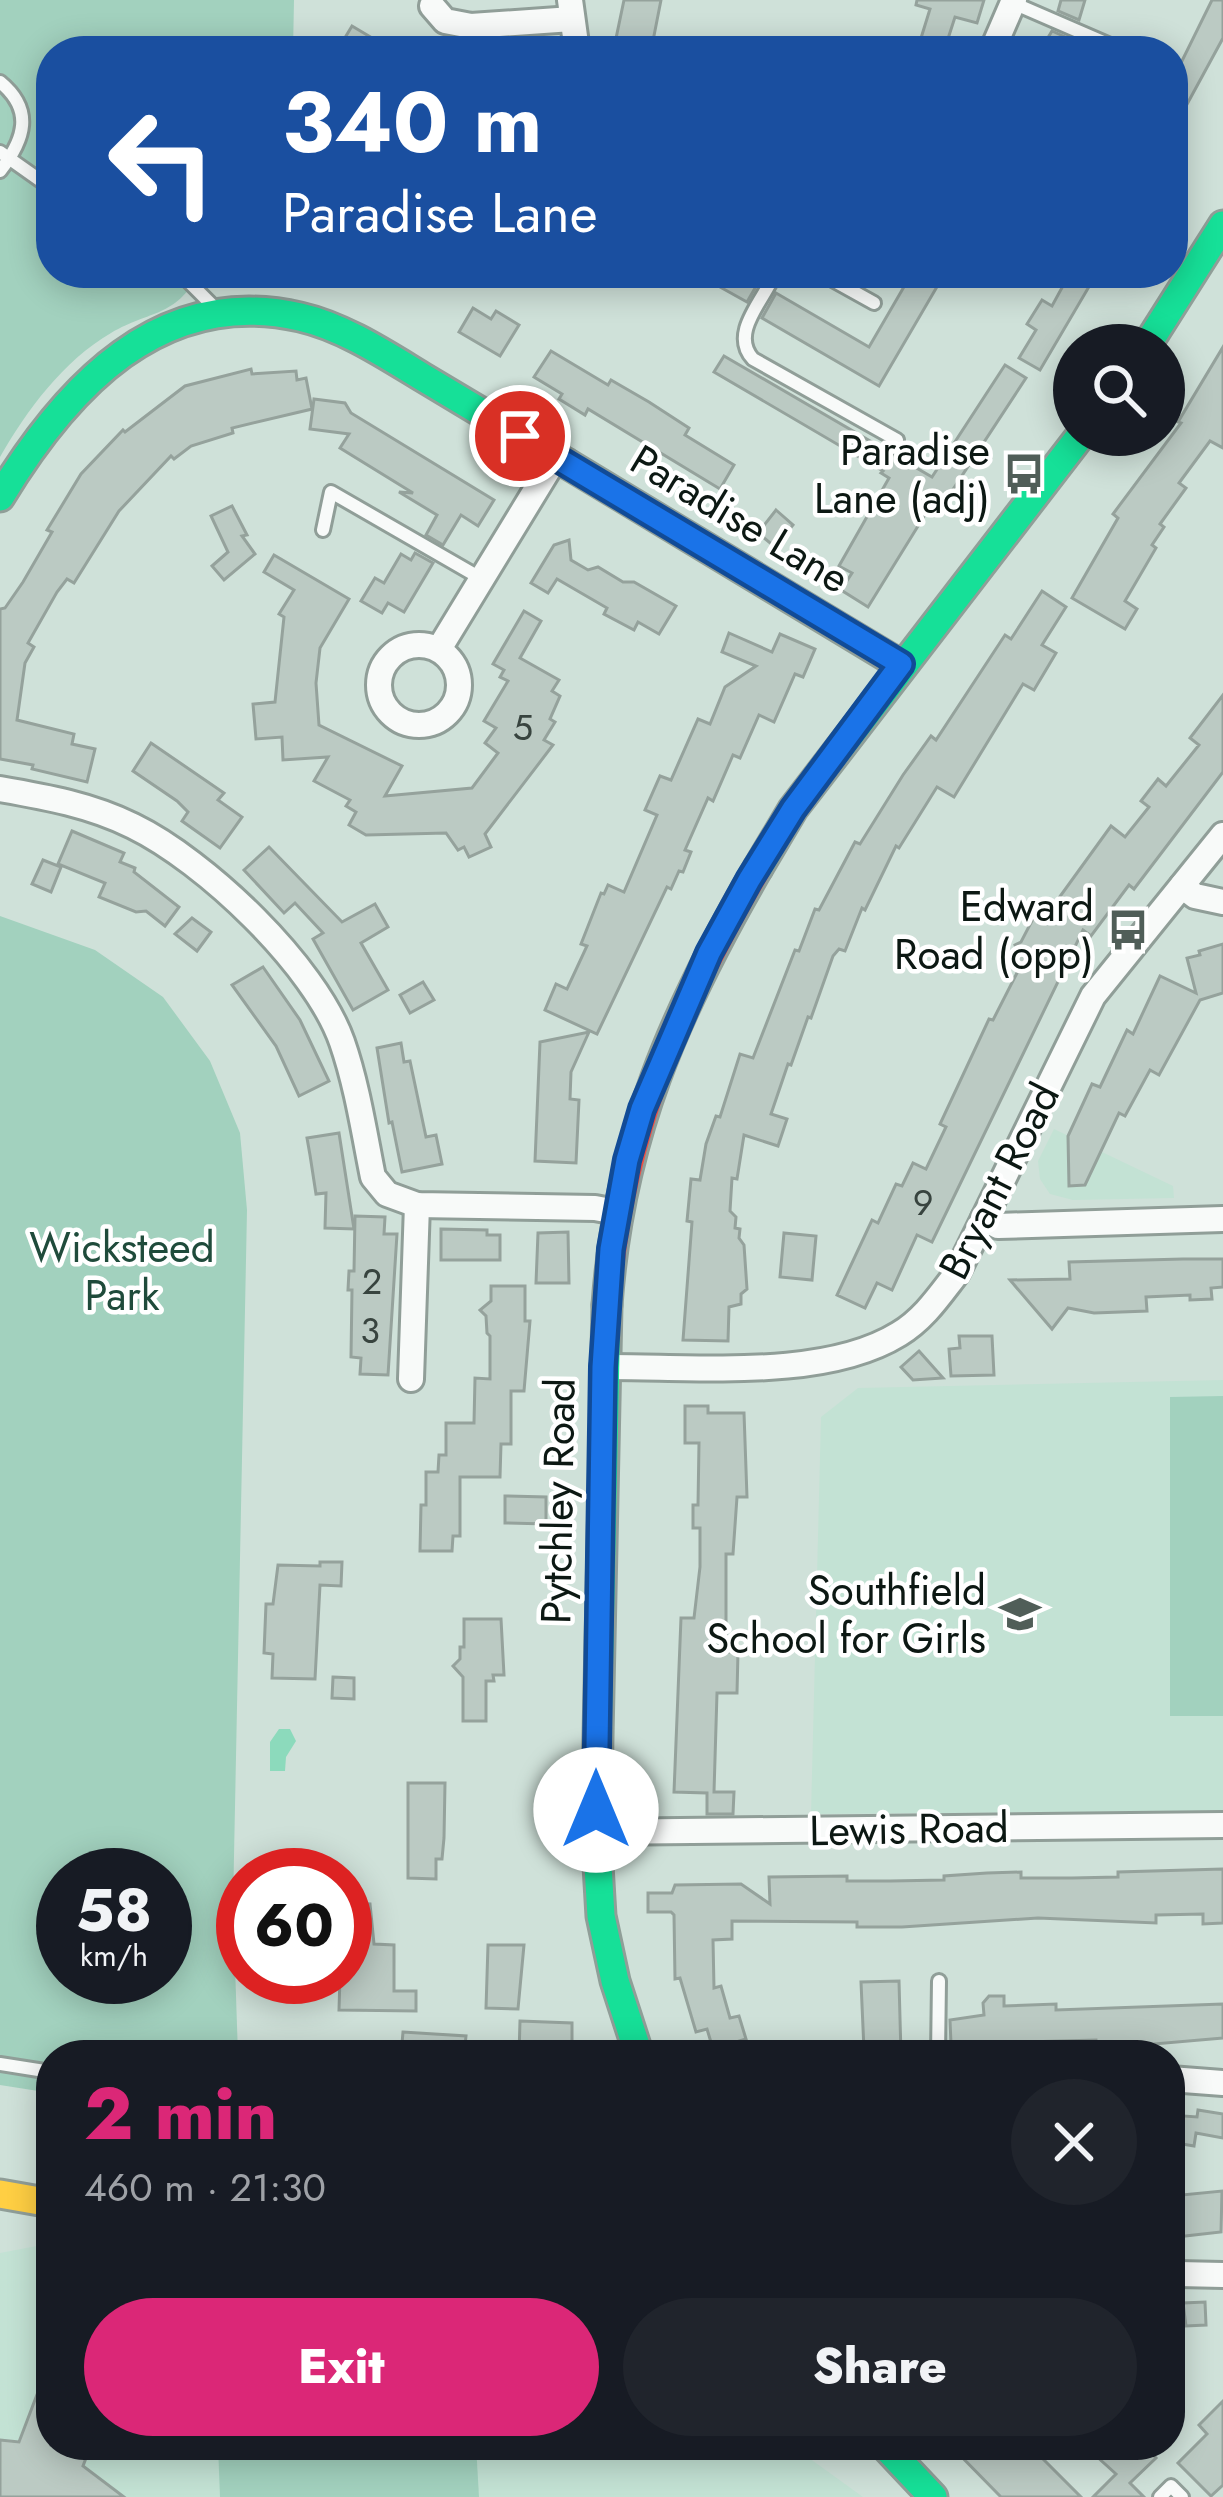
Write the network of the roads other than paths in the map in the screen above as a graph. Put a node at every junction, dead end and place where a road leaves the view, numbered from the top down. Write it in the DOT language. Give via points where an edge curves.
graph roads {
  1 [pos="1014,2"];
  2 [pos="432,6"];
  3 [pos="571,9"];
  4 [pos="999,36"];
  5 [pos="1090,36"];
  6 [pos="0,82"];
  7 [pos="3,161"];
  8 [pos="36,180"];
  9 [pos="1223,225"];
  10 [pos="1188,280"];
  11 [pos="194,288"];
  12 [pos="767,288"];
  13 [pos="847,288"];
  14 [pos="1183,288"];
  15 [pos="874,303"];
  16 [pos="219,312"];
  17 [pos="1160,324"];
  18 [pos="897,440"];
  19 [pos="1064,456"];
  20 [pos="556,458"];
  21 [pos="0,497"];
  22 [pos="323,530"];
  23 [pos="482,579"];
  24 [pos="439,649"];
  25 [pos="901,664"];
  26 [pos="0,789"];
  27 [pos="1223,835"];
  28 [pos="1182,886"];
  29 [pos="1223,902"];
  30 [pos="417,1205"];
  31 [pos="616,1212"];
  32 [pos="984,1218"];
  33 [pos="1223,1220"];
  34 [pos="603,1367"];
  35 [pos="411,1379"];
  36 [pos="1223,1825"];
  37 [pos="596,1832"];
  38 [pos="939,1981"];
  39 [pos="634,2040"];
  40 [pos="938,2040"];
  41 [pos="0,2065"];
  42 [pos="36,2070"];
  43 [pos="1185,2080"];
  44 [pos="1223,2083"];
  45 [pos="0,2194"];
  46 [pos="36,2200"];
  47 [pos="1185,2274"];
  48 [pos="1223,2275"];
  49 [pos="898,2460"];
  50 [pos="933,2497"];
  51 [pos="1160,2497"];
  52 [pos="1182,2497"];
  1 -- 4 [label="street"];
  1 -- 5 [label="lane"];
  2 -- 3 [label="street" via="445,21 471,26"];
  6 -- 7 [label="lane" via="24,113 21,138"];
  7 -- 8 [label="lane"];
  9 -- 10 [label="main road"];
  11 -- 16 [label="lane"];
  12 -- 18 [label="lane" via="742,334 744,349"];
  13 -- 15 [label="lane"];
  14 -- 17 [label="main road"];
  16 -- 20 [label="main road, Paradise Lane" via="298,316 329,327"];
  16 -- 21 [label="main road, Paradise Lane" via="181,318 95,373"];
  19 -- 25 [label="main road, Pytchley Road"];
  20 -- 23 [label="street"];
  20 -- 25 [label="main road, Paradise Lane"];
  22 -- 23 [label="lane" via="332,492"];
  23 -- 24 [label="street"];
  25 -- 31 [label="main road, Pytchley Road" via="793,809 709,953 642,1109"];
  26 -- 30 [label="street" via="87,807 136,827 206,874 268,932 340,1037 373,1177 387,1194"];
  27 -- 28 [label="street, Bryant Road"];
  28 -- 29 [label="street"];
  28 -- 32 [label="street, Bryant Road" via="1093,996"];
  30 -- 31 [label="street"];
  30 -- 35 [label="street"];
  31 -- 34 [label="main road, Pytchley Road"];
  32 -- 33 [label="street" via="998,1226"];
  32 -- 34 [label="street, Bryant Road" via="927,1312 874,1347 809,1364"];
  34 -- 37 [label="main road, Pytchley Road"];
  36 -- 37 [label="street, Lewis Road"];
  37 -- 39 [label="main road, Pytchley Road" via="601,1916"];
  38 -- 40 [label="lane"];
  41 -- 42 [label="lane"];
  43 -- 44 [label="street"];
  45 -- 46 [label="main road"];
  47 -- 48 [label="street"];
  49 -- 50 [label="main road"];
  51 -- 52 [label="lane" via="1172,2486"];
}
